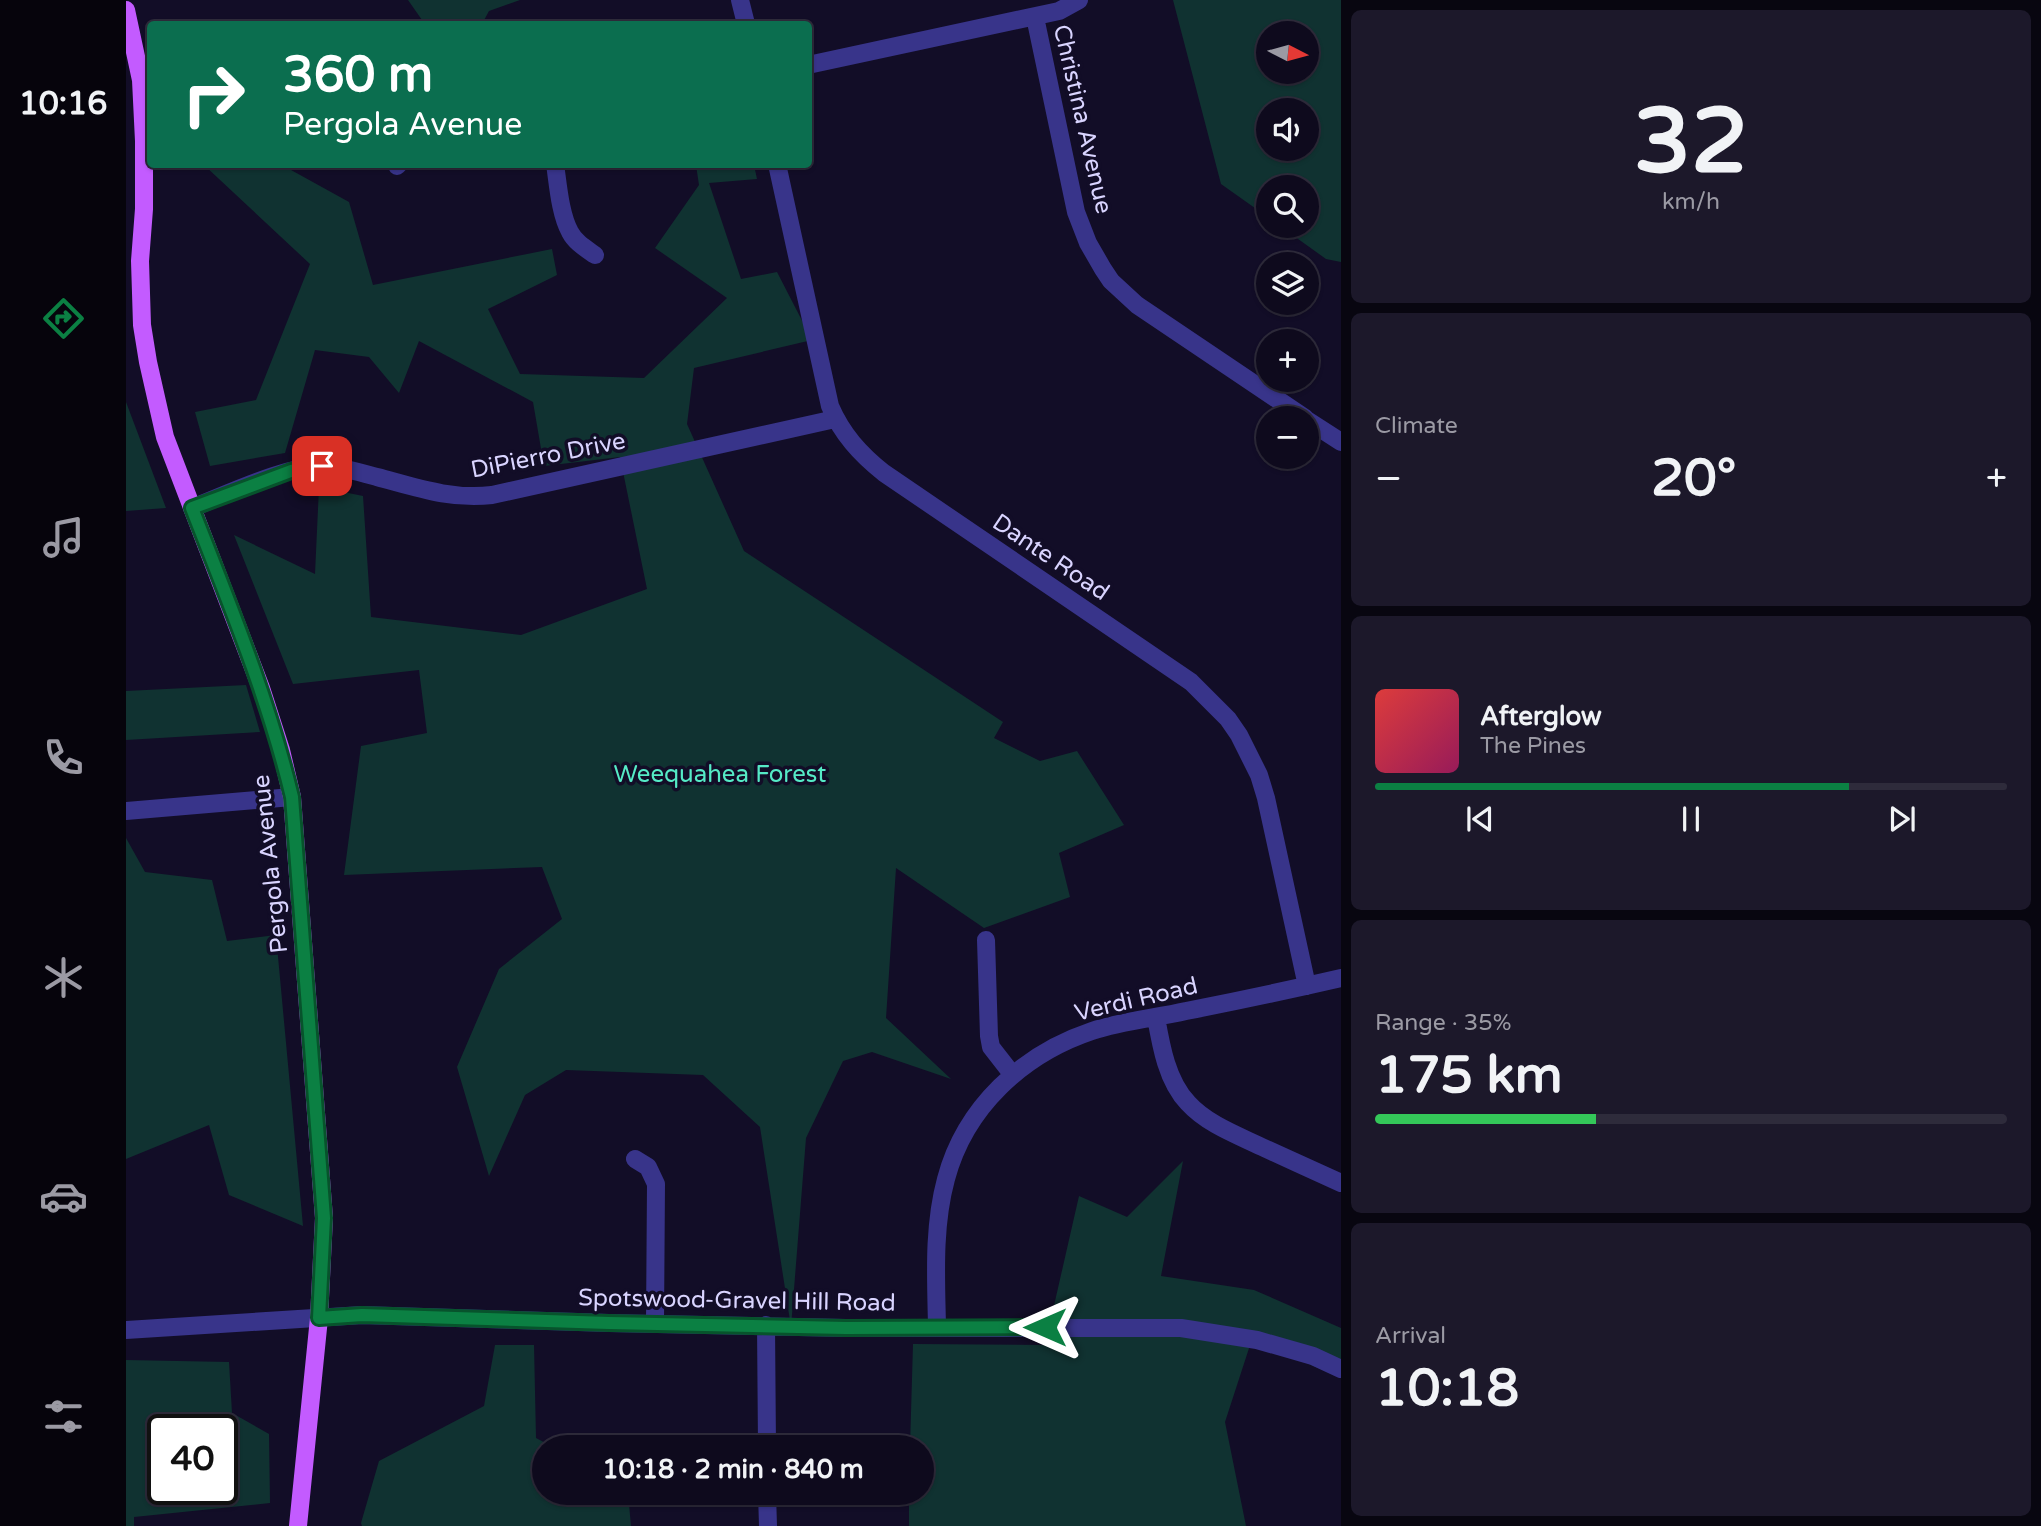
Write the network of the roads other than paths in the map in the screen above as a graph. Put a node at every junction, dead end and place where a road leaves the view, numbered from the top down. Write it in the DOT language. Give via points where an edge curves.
graph roads {
  1 [pos="740,0"];
  2 [pos="1079,0"];
  3 [pos="126,10"];
  4 [pos="1035,17"];
  5 [pos="745,21"];
  6 [pos="812,64"];
  7 [pos="556,168"];
  8 [pos="778,168"];
  9 [pos="594,255"];
  10 [pos="1287,406"];
  11 [pos="835,419"];
  12 [pos="1319,428"];
  13 [pos="1341,442"];
  14 [pos="192,508"];
  15 [pos="292,797"];
  16 [pos="126,811"];
  17 [pos="986,940"];
  18 [pos="1341,978"];
  19 [pos="1307,986"];
  20 [pos="1156,1017"];
  21 [pos="1012,1074"];
  22 [pos="635,1159"];
  23 [pos="1341,1183"];
  24 [pos="319,1318"];
  25 [pos="655,1323"];
  26 [pos="766,1325"];
  27 [pos="937,1326"];
  28 [pos="126,1329"];
  29 [pos="1341,1369"];
  30 [pos="767,1435"];
  31 [pos="767,1505"];
  32 [pos="298,1526"];
  33 [pos="768,1526"];
  1 -- 5 [label="street"];
  2 -- 4 [label="street"];
  3 -- 14 [label="main road, Pergola Avenue" via="141,80 142,325 165,436"];
  4 -- 6 [label="street"];
  4 -- 10 [label="street, Christina Avenue" via="1076,212 1103,269 1137,305"];
  7 -- 9 [label="street" via="570,232"];
  8 -- 11 [label="street, Dante Road"];
  11 -- 14 [label="street, DiPierro Drive" via="484,496 442,494 322,466 291,471"];
  11 -- 19 [label="street, Dante Road" via="860,452 884,473 1191,682 1228,719 1262,786"];
  12 -- 13 [label="street, Christina Avenue"];
  14 -- 15 [label="main road, Pergola Avenue" via="261,688"];
  15 -- 16 [label="street"];
  15 -- 24 [label="main road, Pergola Avenue" via="323,1205"];
  17 -- 21 [label="street" via="991,1047"];
  18 -- 19 [label="street, Verdi Road"];
  19 -- 20 [label="street, Verdi Road"];
  20 -- 21 [label="street, Verdi Road" via="1080,1035"];
  20 -- 23 [label="street" via="1164,1058 1192,1107 1231,1133"];
  21 -- 27 [label="street, Verdi Road" via="970,1125 946,1178 936,1245"];
  22 -- 25 [label="street" via="648,1167 656,1184"];
  24 -- 25 [label="street, Spotswood-Gravel Hill Road" via="362,1315"];
  24 -- 28 [label="street, Spotswood-Gravel Hill Road"];
  24 -- 32 [label="main road, Pergola Avenue"];
  25 -- 26 [label="street, Spotswood-Gravel Hill Road"];
  26 -- 27 [label="street, Spotswood-Gravel Hill Road"];
  26 -- 30 [label="street"];
  27 -- 29 [label="street, Spotswood-Gravel Hill Road" via="1181,1328 1257,1340"];
  31 -- 33 [label="street"];
}
